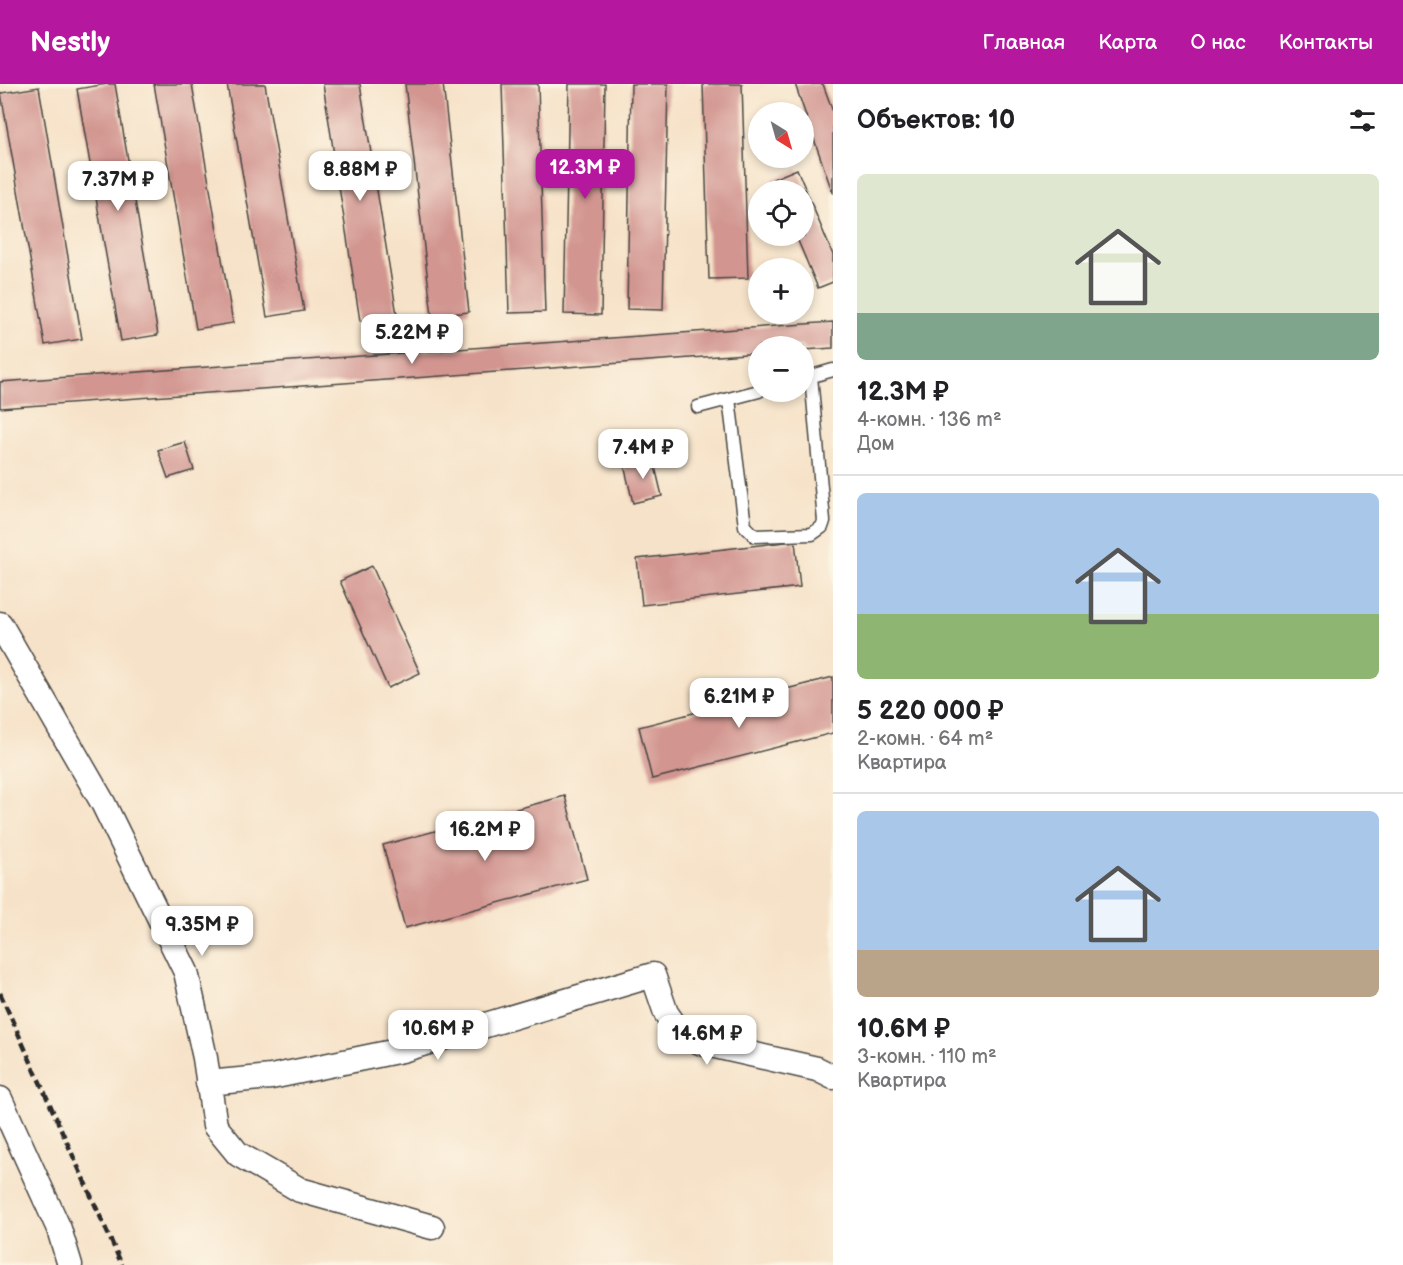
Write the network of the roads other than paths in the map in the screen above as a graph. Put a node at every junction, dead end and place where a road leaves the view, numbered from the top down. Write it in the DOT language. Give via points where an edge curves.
graph roads {
  1 [pos="833,370"];
  2 [pos="814,375"];
  3 [pos="748,394"];
  4 [pos="729,399"];
  5 [pos="810,402"];
  6 [pos="698,407"];
  7 [pos="0,624"];
  8 [pos="833,1077"];
  9 [pos="208,1083"];
  10 [pos="0,1099"];
  11 [pos="432,1227"];
  12 [pos="70,1265"];
  1 -- 2 [label="lane"];
  3 -- 4 [label="lane"];
  4 -- 5 [label="lane" via="745,526 755,536 812,534 822,527"];
  4 -- 6 [label="lane"];
  7 -- 9 [label="street" via="103,803 186,972"];
  8 -- 9 [label="street" via="817,1069 702,1043 680,1033 666,1013 653,975 402,1050 271,1077"];
  9 -- 11 [label="street" via="214,1126 238,1154 300,1190"];
  10 -- 12 [label="street" via="59,1229"];
}
